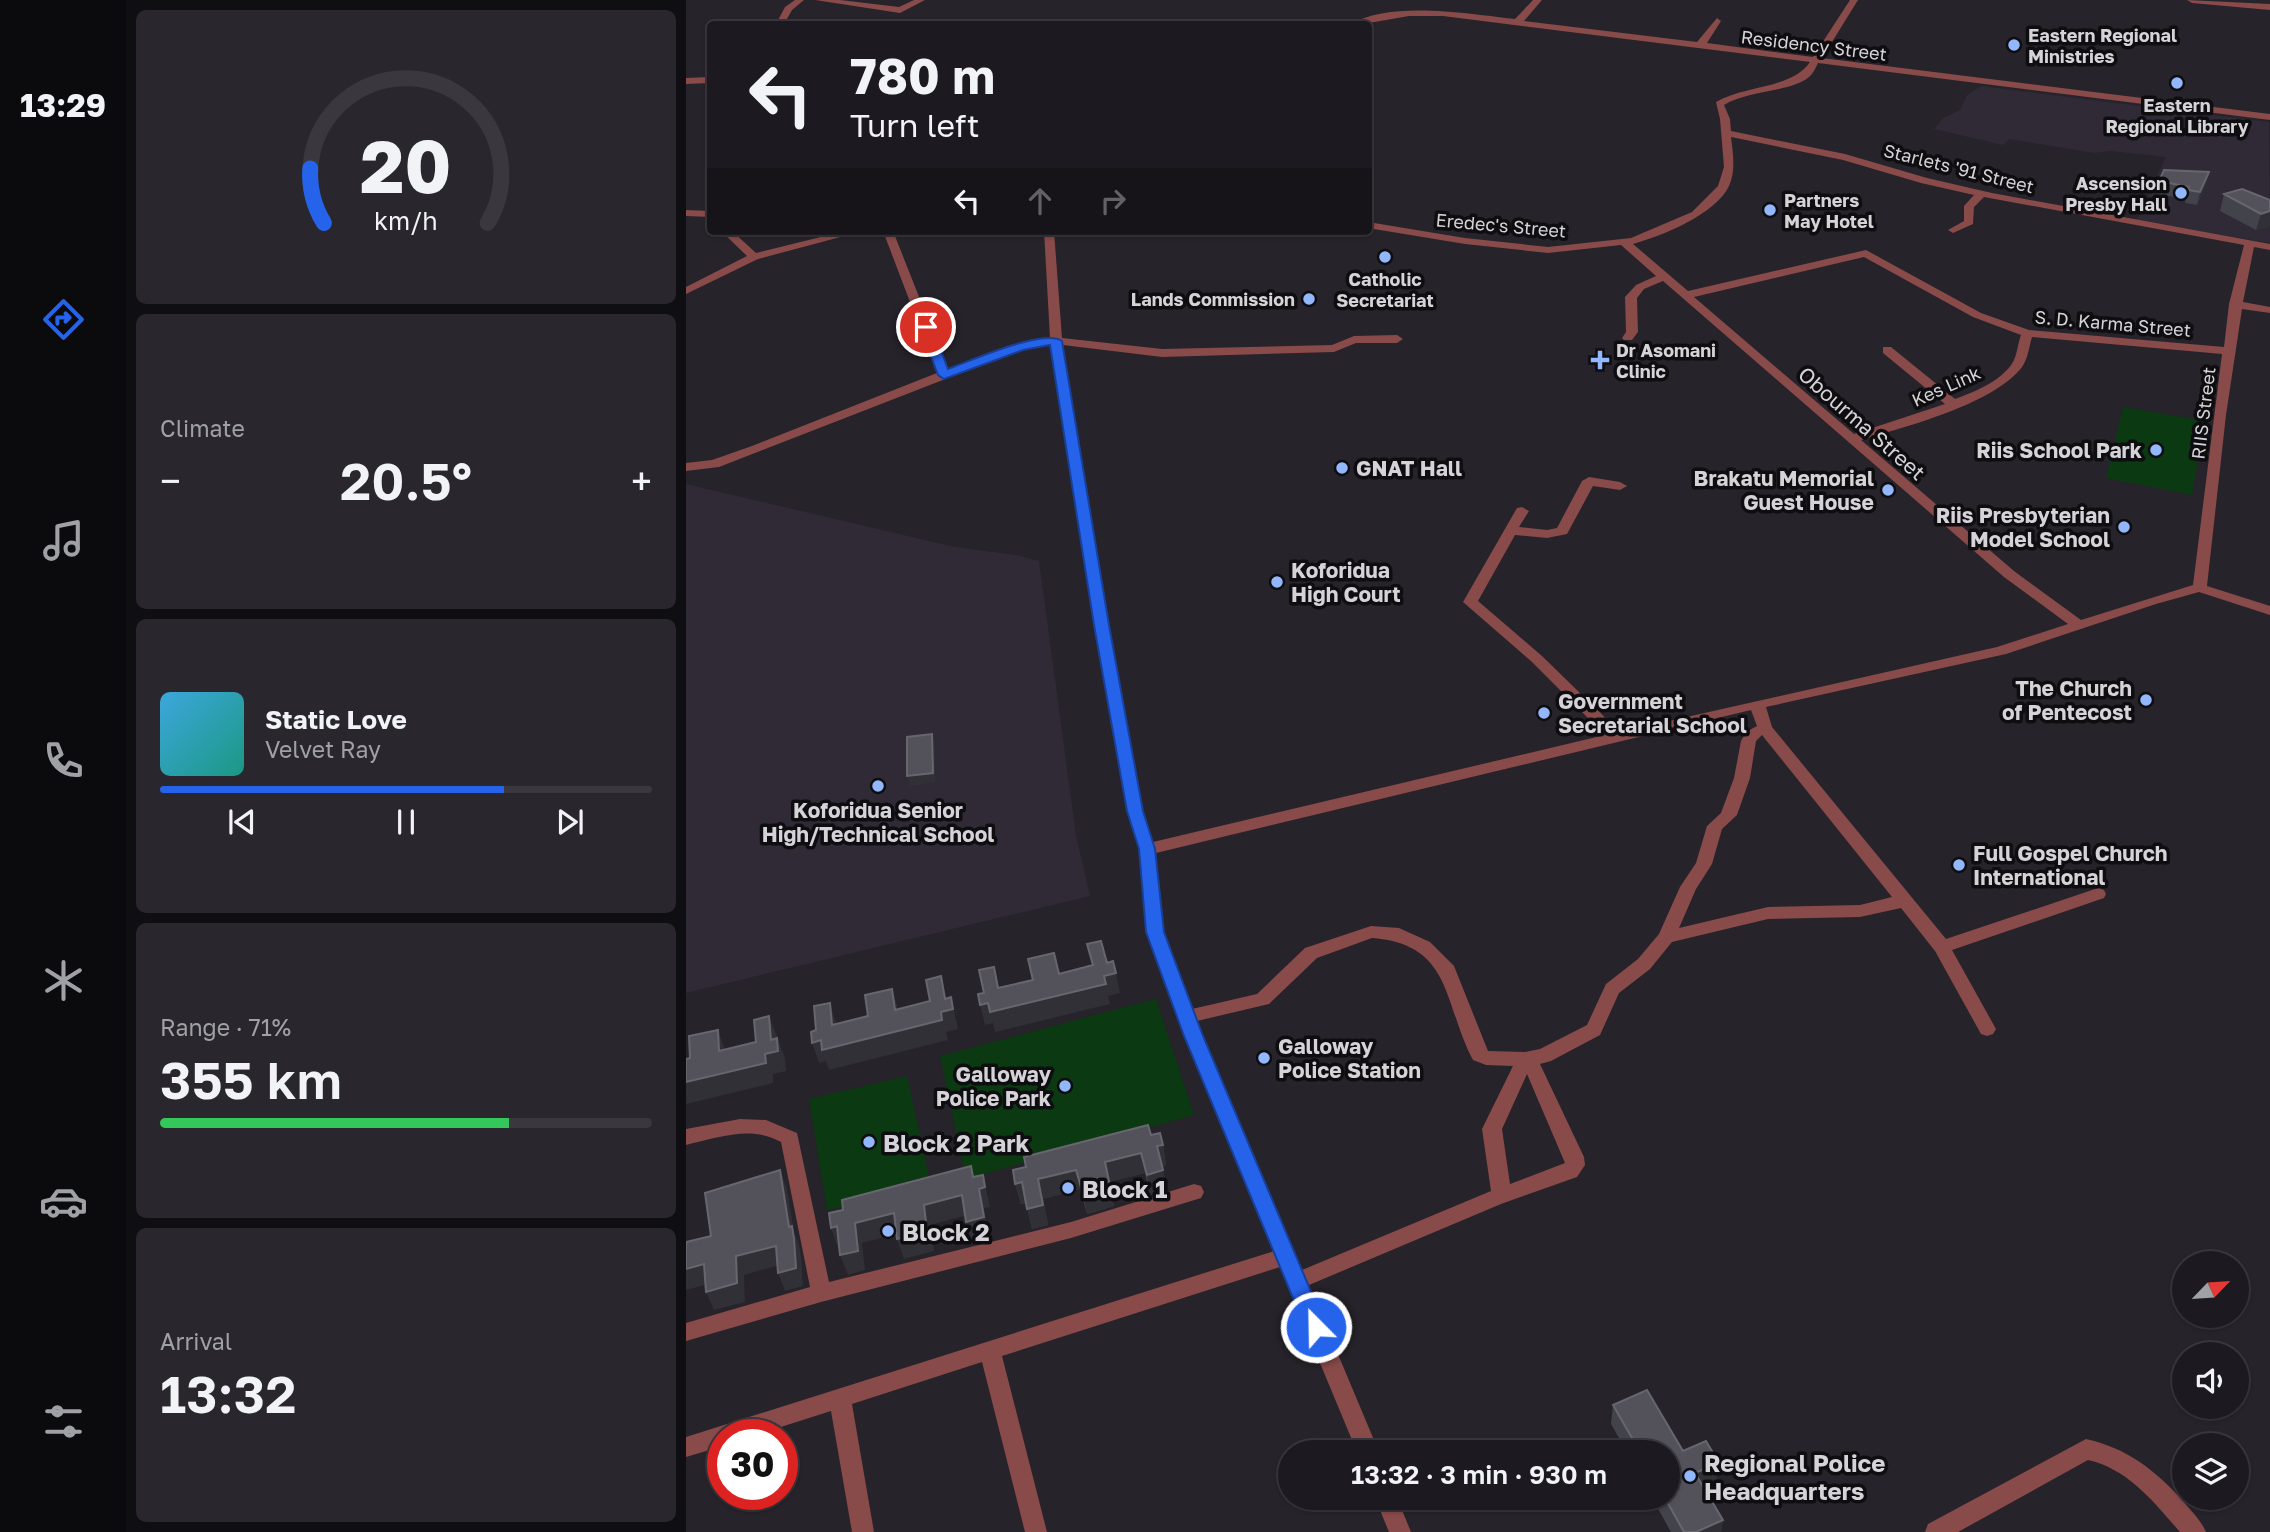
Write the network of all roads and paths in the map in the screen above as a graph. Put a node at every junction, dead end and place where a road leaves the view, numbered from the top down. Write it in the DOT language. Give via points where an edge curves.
graph roads {
  1 [pos="800,0"];
  2 [pos="819,0"];
  3 [pos="921,0"];
  4 [pos="1538,0"];
  5 [pos="1854,0"];
  6 [pos="2192,0"];
  7 [pos="2270,7"];
  8 [pos="782,21"];
  9 [pos="1365,21"];
  10 [pos="1717,21"];
  11 [pos="1518,23"];
  12 [pos="1698,46"];
  13 [pos="1813,61"];
  14 [pos="707,80"];
  15 [pos="686,81"];
  16 [pos="2270,117"];
  17 [pos="1725,133"];
  18 [pos="1981,194"];
  19 [pos="686,213"];
  20 [pos="707,213"];
  21 [pos="1372,226"];
  22 [pos="1953,230"];
  23 [pos="730,235"];
  24 [pos="842,235"];
  25 [pos="890,235"];
  26 [pos="1049,235"];
  27 [pos="1625,243"];
  28 [pos="2250,243"];
  29 [pos="2270,247"];
  30 [pos="754,257"];
  31 [pos="1663,277"];
  32 [pos="686,291"];
  33 [pos="1684,296"];
  34 [pos="2235,304"];
  35 [pos="2270,310"];
  36 [pos="2027,333"];
  37 [pos="1628,338"];
  38 [pos="1397,339"];
  39 [pos="1056,341"];
  40 [pos="1887,350"];
  41 [pos="2228,351"];
  42 [pos="944,375"];
  43 [pos="1952,403"];
  44 [pos="1851,439"];
  45 [pos="686,467"];
  46 [pos="1620,486"];
  47 [pos="1522,511"];
  48 [pos="1513,531"];
  49 [pos="2200,588"];
  50 [pos="2270,611"];
  51 [pos="2080,626"];
  52 [pos="1757,704"];
  53 [pos="1765,727"];
  54 [pos="1618,739"];
  55 [pos="1147,849"];
  56 [pos="2098,894"];
  57 [pos="1903,901"];
  58 [pos="1666,937"];
  59 [pos="1942,947"];
  60 [pos="1186,1017"];
  61 [pos="1987,1029"];
  62 [pos="1525,1059"];
  63 [pos="686,1137"];
  64 [pos="1194,1192"];
  65 [pos="1502,1195"];
  66 [pos="1287,1256"];
  67 [pos="1297,1281"];
  68 [pos="821,1293"];
  69 [pos="686,1332"];
  70 [pos="990,1350"];
  71 [pos="840,1399"];
  72 [pos="776,1419"];
  73 [pos="707,1440"];
  74 [pos="1363,1440"];
  75 [pos="686,1447"];
  76 [pos="1391,1510"];
  77 [pos="863,1532"];
  78 [pos="1035,1532"];
  79 [pos="1400,1532"];
  80 [pos="1936,1532"];
  81 [pos="2195,1532"];
  1 -- 8 [label="street"];
  2 -- 3 [label="street" via="896,10"];
  4 -- 11 [label="street"];
  5 -- 13 [label="street, Eredec's Street"];
  6 -- 7 [label="street"];
  9 -- 11 [label="street, Residency Street" via="1419,12"];
  10 -- 12 [label="street"];
  11 -- 12 [label="street, Residency Street"];
  12 -- 13 [label="street, Residency Street"];
  13 -- 16 [label="street, Residency Street"];
  13 -- 17 [label="street, Eredec's Street" via="1812,69 1793,82 1723,101 1718,107 1725,119"];
  14 -- 15 [label="street"];
  17 -- 18 [label="street, Starlets '91 Street" via="1845,157"];
  17 -- 27 [label="street, Eredec's Street" via="1730,167 1723,187 1696,214"];
  18 -- 22 [label="street" via="1969,205 1969,222"];
  18 -- 28 [label="street, Starlets '91 Street"];
  19 -- 20 [label="street"];
  21 -- 27 [label="street, Eredec's Street" via="1548,250"];
  23 -- 30 [label="street"];
  24 -- 30 [label="street"];
  25 -- 42 [label="street"];
  26 -- 39 [label="street"];
  27 -- 31 [label="street, Obourma Street"];
  28 -- 29 [label="street, Starlets '91 Street"];
  28 -- 34 [label="street, RIIS Street"];
  30 -- 32 [label="street"];
  31 -- 33 [label="street, Obourma Street"];
  31 -- 37 [label="street" via="1640,287 1631,297 1632,332"];
  33 -- 36 [label="street, S. D. Karma Street" via="1866,253 1977,315"];
  33 -- 44 [label="street, Obourma Street"];
  34 -- 35 [label="street"];
  34 -- 41 [label="street, RIIS Street"];
  36 -- 41 [label="street, S. D. Karma Street"];
  36 -- 43 [label="street, Kes Link" via="2017,365 2005,378"];
  38 -- 39 [label="street" via="1354,340 1334,348 1179,353"];
  39 -- 42 [label="street" via="1021,346"];
  39 -- 55 [label="street" via="1101,625 1135,811"];
  40 -- 43 [label="street"];
  41 -- 49 [label="street, RIIS Street"];
  42 -- 45 [label="street" via="757,449 714,464"];
  43 -- 44 [label="street, Kes Link" via="1913,421"];
  44 -- 51 [label="street, Obourma Street" via="2009,574"];
  46 -- 48 [label="street" via="1590,481 1562,531"];
  47 -- 48 [label="street"];
  48 -- 54 [label="street" via="1470,602 1537,659"];
  49 -- 50 [label="street"];
  49 -- 51 [label="street"];
  51 -- 52 [label="street" via="2001,651"];
  52 -- 53 [label="street"];
  52 -- 54 [label="street"];
  53 -- 57 [label="street"];
  53 -- 58 [label="street" via="1749,739 1744,774 1729,815 1715,826 1704,864 1688,887"];
  54 -- 55 [label="street"];
  55 -- 60 [label="street" via="1155,932"];
  56 -- 59 [label="street"];
  57 -- 58 [label="street" via="1860,911 1768,913"];
  57 -- 59 [label="street"];
  58 -- 62 [label="street" via="1644,964 1612,989 1594,1030 1544,1056"];
  59 -- 61 [label="street"];
  60 -- 62 [label="street" via="1263,999 1311,953 1371,932 1399,934 1424,946 1448,971 1480,1055"];
  60 -- 66 [label="street"];
  62 -- 65 [label="street" via="1492,1129"];
  62 -- 65 [label="street" via="1534,1069 1575,1165 1570,1171"];
  63 -- 68 [label="street" via="766,1126 790,1139"];
  64 -- 68 [label="street" via="1071,1230"];
  65 -- 67 [label="street"];
  66 -- 67 [label="street"];
  66 -- 70 [label="street"];
  67 -- 74 [label="street"];
  68 -- 69 [label="street"];
  70 -- 71 [label="street"];
  70 -- 78 [label="street"];
  71 -- 72 [label="street"];
  71 -- 77 [label="street"];
  73 -- 75 [label="street"];
  76 -- 79 [label="street"];
  80 -- 81 [label="street" via="2086,1449 2104,1451 2134,1468"];
}
